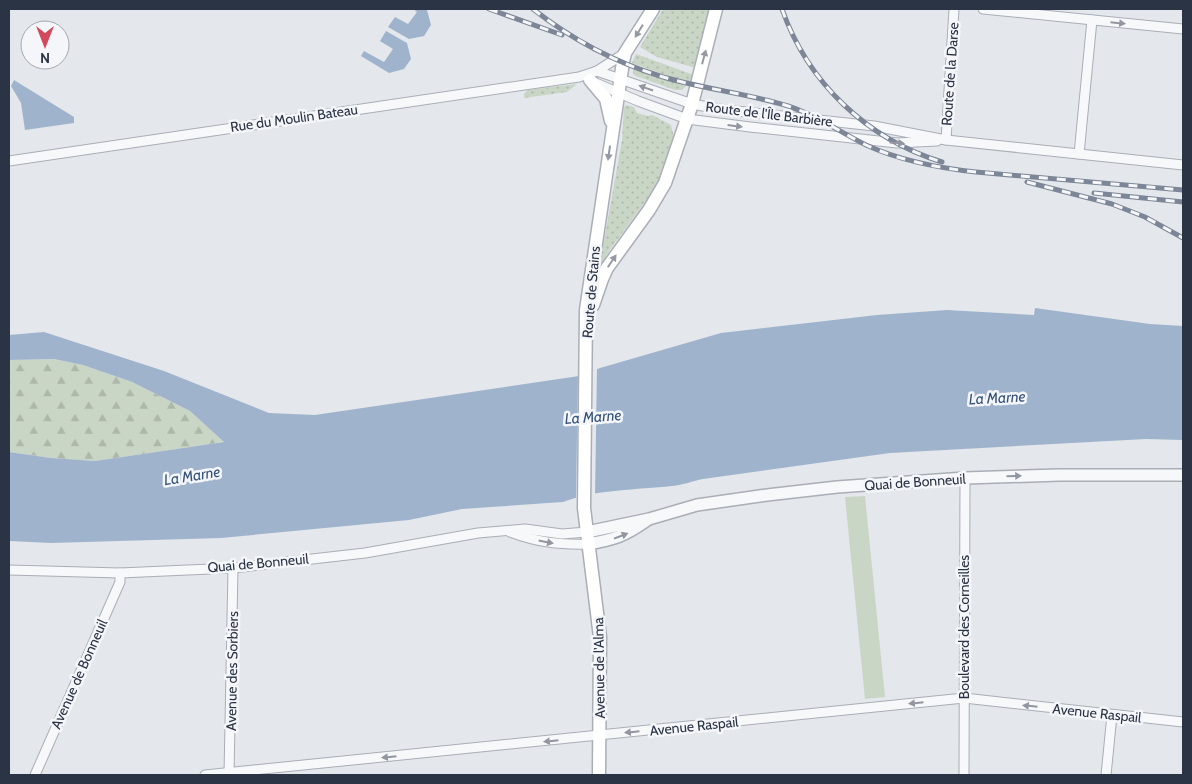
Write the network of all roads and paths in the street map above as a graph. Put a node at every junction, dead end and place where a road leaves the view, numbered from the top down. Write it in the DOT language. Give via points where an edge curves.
graph roads {
  1 [pos="653,9"];
  2 [pos="716,9"];
  3 [pos="954,9"];
  4 [pos="983,9"];
  5 [pos="1092,20"];
  6 [pos="1183,29"];
  7 [pos="625,53"];
  8 [pos="589,76"];
  9 [pos="619,85"];
  10 [pos="692,104"];
  11 [pos="687,119"];
  12 [pos="612,128"];
  13 [pos="946,140"];
  14 [pos="1079,154"];
  15 [pos="9,161"];
  16 [pos="1183,165"];
  17 [pos="586,358"];
  18 [pos="1183,475"];
  19 [pos="965,478"];
  20 [pos="587,538"];
  21 [pos="233,568"];
  22 [pos="9,570"];
  23 [pos="120,573"];
  24 [pos="964,698"];
  25 [pos="1112,714"];
  26 [pos="1183,722"];
  27 [pos="600,736"];
  28 [pos="230,774"];
  29 [pos="35,775"];
  30 [pos="205,775"];
  31 [pos="599,775"];
  32 [pos="964,775"];
  33 [pos="1106,775"];
  1 -- 7 [label="main road, Route de Stains, one-way"];
  10 -- 2 [label="main road, Route de Stains, one-way"];
  3 -- 13 [label="street, Route de la Darse"];
  4 -- 5 [label="street"];
  5 -- 6 [label="street, one-way"];
  5 -- 14 [label="street"];
  7 -- 8 [label="street"];
  7 -- 9 [label="main road, Route de Stains"];
  8 -- 9 [label="street, Route de l'Île Barbière"];
  8 -- 12 [label="main road" via="606,100"];
  8 -- 15 [label="street, Rue du Moulin Bateau"];
  10 -- 9 [label="street, Route de l'Île Barbière, one-way"];
  9 -- 11 [label="street, Route de l'Île Barbière" via="638,101"];
  9 -- 12 [label="main road, Route de Stains"];
  10 -- 11 [label="main road, Route de Stains"];
  10 -- 13 [label="street, Route de l'Île Barbière" via="899,130"];
  11 -- 13 [label="street, Route de l'Île Barbière, one-way" via="896,143"];
  17 -- 11 [label="main road, Route de Stains, one-way" via="593,305 602,278 660,192"];
  12 -- 17 [label="main road, Route de Stains, one-way" via="586,310"];
  13 -- 14 [label="street, Route de l'Île Barbière"];
  14 -- 16 [label="street, Route de l'Île Barbière"];
  17 -- 20 [label="main road, Avenue de l'Alma" via="584,508"];
  19 -- 18 [label="street, Quai de Bonneuil, one-way" via="1059,474"];
  19 -- 20 [label="street, Quai de Bonneuil" via="767,494 681,508"];
  19 -- 24 [label="street, Boulevard des Corneilles"];
  20 -- 21 [label="street, Quai de Bonneuil" via="525,529 505,530 365,553"];
  20 -- 27 [label="main road, Avenue de l'Alma" via="600,637"];
  21 -- 23 [label="street, Quai de Bonneuil"];
  21 -- 28 [label="street, Avenue des Sorbiers"];
  22 -- 23 [label="street, Quai de Bonneuil"];
  23 -- 29 [label="street, Avenue de Bonneuil" via="120,582"];
  25 -- 24 [label="street, Avenue Raspail, one-way"];
  24 -- 27 [label="street, Avenue Raspail, one-way"];
  24 -- 32 [label="street, Boulevard des Corneilles"];
  25 -- 26 [label="street, Avenue Raspail"];
  25 -- 33 [label="street"];
  27 -- 28 [label="street, Avenue Raspail, one-way"];
  27 -- 31 [label="main road, Avenue de l'Alma"];
  28 -- 30 [label="street, Avenue Raspail"];
}
